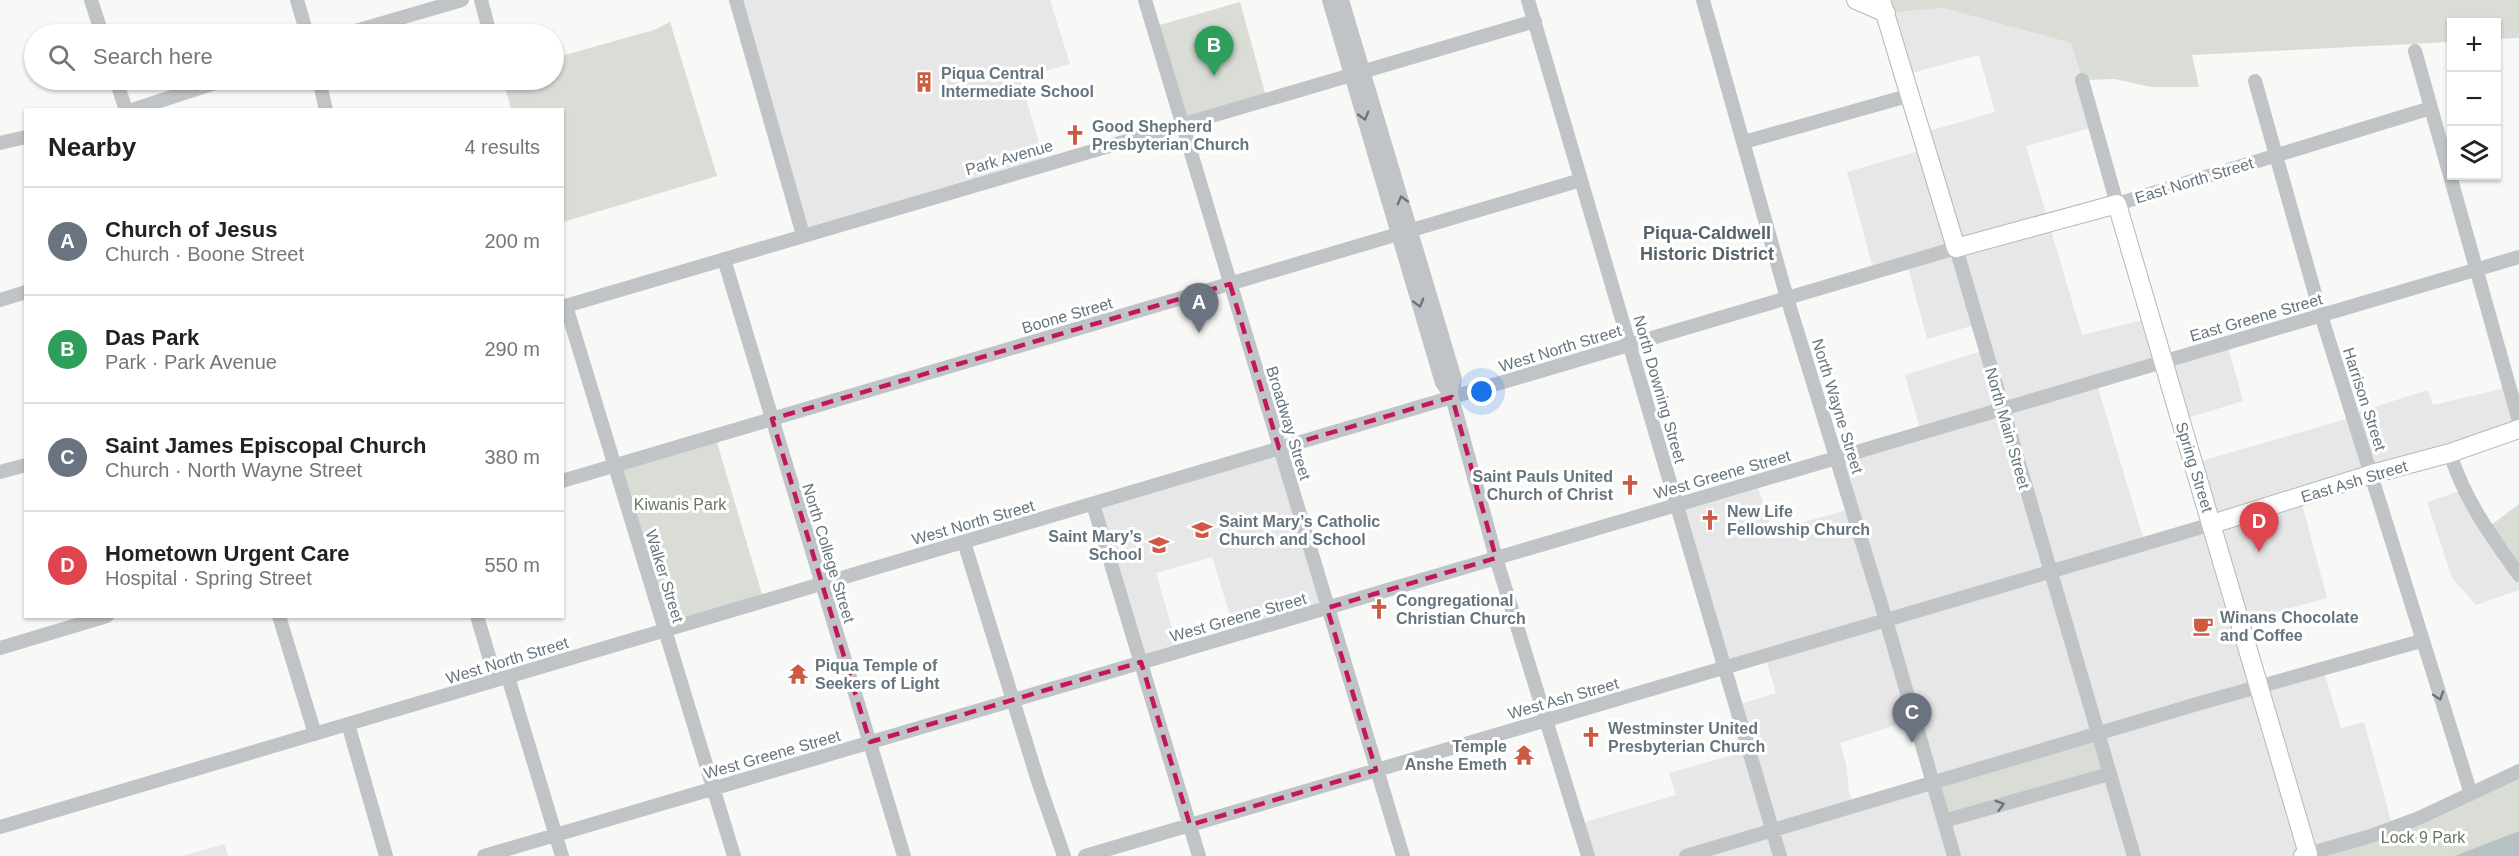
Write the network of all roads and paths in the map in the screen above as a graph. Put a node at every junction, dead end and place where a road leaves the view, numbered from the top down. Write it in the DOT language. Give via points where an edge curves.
graph roads {
  1 [pos="91,0"];
  2 [pos="297,0"];
  3 [pos="462,0"];
  4 [pos="481,0"];
  5 [pos="736,0"];
  6 [pos="1144,0"];
  7 [pos="1329,0"];
  8 [pos="1342,0"];
  9 [pos="1528,0"];
  10 [pos="1703,0"];
  11 [pos="1856,0"];
  12 [pos="1884,7"];
  13 [pos="1535,21"];
  14 [pos="99,24"];
  15 [pos="304,24"];
  16 [pos="379,24"];
  17 [pos="487,24"];
  18 [pos="2415,51"];
  19 [pos="1358,74"];
  20 [pos="2082,80"];
  21 [pos="2255,81"];
  22 [pos="119,90"];
  23 [pos="193,90"];
  24 [pos="321,90"];
  25 [pos="1911,95"];
  26 [pos="125,108"];
  27 [pos="138,108"];
  28 [pos="326,108"];
  29 [pos="2431,108"];
  30 [pos="1182,124"];
  31 [pos="24,138"];
  32 [pos="1744,142"];
  33 [pos="0,144"];
  34 [pos="2275,156"];
  35 [pos="1581,180"];
  36 [pos="2117,204"];
  37 [pos="1404,232"];
  38 [pos="803,235"];
  39 [pos="1956,248"];
  40 [pos="2519,257"];
  41 [pos="724,259"];
  42 [pos="2477,270"];
  43 [pos="1230,284"];
  44 [pos="24,293"];
  45 [pos="1787,298"];
  46 [pos="0,300"];
  47 [pos="564,306"];
  48 [pos="2321,315"];
  49 [pos="1629,345"];
  50 [pos="2164,362"];
  51 [pos="1452,397"];
  52 [pos="2003,409"];
  53 [pos="772,419"];
  54 [pos="2519,421"];
  55 [pos="2519,429"];
  56 [pos="1279,448"];
  57 [pos="2450,453"];
  58 [pos="1836,458"];
  59 [pos="24,466"];
  60 [pos="614,466"];
  61 [pos="0,472"];
  62 [pos="2372,474"];
  63 [pos="564,480"];
  64 [pos="1093,504"];
  65 [pos="1677,505"];
  66 [pos="2212,524"];
  67 [pos="964,542"];
  68 [pos="1496,558"];
  69 [pos="2051,572"];
  70 [pos="2519,575"];
  71 [pos="821,584"];
  72 [pos="1327,608"];
  73 [pos="99,618"];
  74 [pos="280,618"];
  75 [pos="478,618"];
  76 [pos="1886,620"];
  77 [pos="665,630"];
  78 [pos="2421,641"];
  79 [pos="0,648"];
  80 [pos="1141,663"];
  81 [pos="1724,668"];
  82 [pos="502,679"];
  83 [pos="2259,687"];
  84 [pos="1014,700"];
  85 [pos="1546,720"];
  86 [pos="348,724"];
  87 [pos="315,734"];
  88 [pos="2098,734"];
  89 [pos="870,742"];
  90 [pos="1376,770"];
  91 [pos="2519,771"];
  92 [pos="2109,774"];
  93 [pos="1933,783"];
  94 [pos="712,789"];
  95 [pos="2471,794"];
  96 [pos="1944,821"];
  97 [pos="1190,825"];
  98 [pos="0,827"];
  99 [pos="1772,831"];
  100 [pos="556,835"];
  101 [pos="2305,855"];
  102 [pos="386,856"];
  103 [pos="484,856"];
  104 [pos="562,856"];
  105 [pos="734,856"];
  106 [pos="904,856"];
  107 [pos="1064,856"];
  108 [pos="1085,856"];
  109 [pos="1199,856"];
  110 [pos="1402,856"];
  111 [pos="1588,856"];
  112 [pos="1686,856"];
  113 [pos="1780,856"];
  114 [pos="1954,856"];
  115 [pos="2134,856"];
  1 -- 14 [label="street"];
  2 -- 15 [label="street"];
  3 -- 16 [label="street"];
  4 -- 17 [label="street"];
  5 -- 38 [label="street"];
  6 -- 30 [label="street, Broadway Street"];
  7 -- 19 [label="street"];
  8 -- 19 [label="street"];
  9 -- 13 [label="street, North Downing Street"];
  10 -- 32 [label="street, North Wayne Street"];
  11 -- 12 [label="main road"];
  12 -- 25 [label="main road, North Main Street"];
  13 -- 19 [label="street, Park Avenue"];
  13 -- 35 [label="street, North Downing Street"];
  18 -- 29 [label="street"];
  19 -- 30 [label="street, Park Avenue"];
  19 -- 37 [label="street"];
  20 -- 36 [label="street, Spring Street"];
  21 -- 34 [label="street, Harrison Street"];
  22 -- 26 [label="street"];
  23 -- 27 [label="street"];
  24 -- 28 [label="street"];
  25 -- 32 [label="street"];
  25 -- 39 [label="main road, North Main Street"];
  29 -- 34 [label="street, East North Street"];
  29 -- 42 [label="street"];
  30 -- 38 [label="street, Park Avenue"];
  30 -- 43 [label="street, Broadway Street"];
  31 -- 33 [label="street"];
  32 -- 45 [label="street, North Wayne Street"];
  34 -- 36 [label="street, East North Street"];
  34 -- 48 [label="street, Harrison Street"];
  35 -- 37 [label="street, Boone Street"];
  35 -- 49 [label="street, North Downing Street"];
  36 -- 39 [label="main road, East North Street"];
  36 -- 50 [label="main road, Spring Street"];
  37 -- 43 [label="street, Boone Street"];
  37 -- 51 [label="street" via="1455,379"];
  38 -- 41 [label="street, Park Avenue"];
  39 -- 45 [label="street, West North Street"];
  39 -- 52 [label="street, North Main Street"];
  40 -- 42 [label="street, East Greene Street"];
  41 -- 47 [label="street, Park Avenue"];
  41 -- 53 [label="street, North College Street"];
  42 -- 48 [label="street, East Greene Street"];
  42 -- 54 [label="street"];
  43 -- 53 [label="street, Boone Street"];
  43 -- 56 [label="street, Broadway Street"];
  44 -- 46 [label="street"];
  45 -- 49 [label="street, West North Street"];
  45 -- 58 [label="street, North Wayne Street"];
  47 -- 60 [label="street, Walker Street"];
  48 -- 50 [label="street, East Greene Street"];
  48 -- 62 [label="street, Harrison Street"];
  49 -- 51 [label="street, West North Street"];
  49 -- 65 [label="street, North Downing Street"];
  50 -- 52 [label="street, East Greene Street"];
  50 -- 66 [label="main road, Spring Street"];
  51 -- 56 [label="street, West North Street"];
  51 -- 68 [label="street"];
  52 -- 58 [label="street, West Greene Street"];
  52 -- 69 [label="street, North Main Street"];
  53 -- 60 [label="street, Boone Street"];
  53 -- 71 [label="street, North College Street"];
  55 -- 57 [label="main road, East Ash Street"];
  56 -- 64 [label="street, West North Street"];
  56 -- 72 [label="street, Broadway Street"];
  57 -- 62 [label="main road, East Ash Street"];
  57 -- 70 [label="street" via="2463,490"];
  58 -- 65 [label="street, West Greene Street"];
  58 -- 76 [label="street, North Wayne Street"];
  59 -- 61 [label="street"];
  60 -- 63 [label="street, Boone Street"];
  60 -- 77 [label="street, Walker Street"];
  62 -- 66 [label="main road, East Ash Street"];
  62 -- 78 [label="street, Harrison Street"];
  64 -- 67 [label="street, West North Street"];
  64 -- 80 [label="street"];
  65 -- 68 [label="street, West Greene Street"];
  65 -- 81 [label="street, North Downing Street"];
  66 -- 69 [label="street, East Ash Street"];
  66 -- 83 [label="main road, Spring Street"];
  67 -- 71 [label="street, West North Street"];
  67 -- 84 [label="street"];
  68 -- 72 [label="street, West Greene Street"];
  68 -- 85 [label="street"];
  69 -- 76 [label="street, West Ash Street"];
  69 -- 88 [label="street, North Main Street"];
  71 -- 77 [label="street, West North Street"];
  71 -- 89 [label="street, North College Street"];
  72 -- 80 [label="street, West Greene Street"];
  72 -- 90 [label="street, Broadway Street"];
  73 -- 79 [label="street"];
  74 -- 87 [label="street"];
  75 -- 82 [label="street"];
  76 -- 81 [label="street, West Ash Street"];
  76 -- 93 [label="street, North Wayne Street"];
  77 -- 82 [label="street, West North Street"];
  77 -- 94 [label="street, Walker Street"];
  78 -- 83 [label="street"];
  78 -- 95 [label="street, Harrison Street, one-way"];
  80 -- 84 [label="street, West Greene Street"];
  80 -- 97 [label="street"];
  81 -- 85 [label="street, West Ash Street"];
  81 -- 99 [label="street, North Downing Street"];
  82 -- 86 [label="street, West North Street"];
  82 -- 100 [label="street"];
  83 -- 88 [label="street"];
  83 -- 101 [label="main road, Spring Street"];
  84 -- 89 [label="street, West Greene Street"];
  84 -- 107 [label="street"];
  85 -- 90 [label="street, West Ash Street"];
  85 -- 111 [label="street"];
  86 -- 87 [label="street, West North Street"];
  86 -- 102 [label="street"];
  87 -- 98 [label="street, West North Street"];
  88 -- 92 [label="street, North Main Street"];
  88 -- 93 [label="street"];
  89 -- 94 [label="street, West Greene Street"];
  89 -- 106 [label="street, North College Street"];
  90 -- 97 [label="street, West Ash Street"];
  90 -- 110 [label="street, Broadway Street"];
  91 -- 95 [label="street"];
  96 -- 92 [label="street, one-way"];
  92 -- 115 [label="street, North Main Street"];
  93 -- 96 [label="street, North Wayne Street"];
  93 -- 99 [label="street"];
  94 -- 100 [label="street, West Greene Street"];
  94 -- 105 [label="street, Walker Street"];
  95 -- 101 [label="street" via="2371,836"];
  96 -- 114 [label="street, North Wayne Street"];
  97 -- 108 [label="street, West Ash Street"];
  97 -- 109 [label="street"];
  99 -- 112 [label="street"];
  99 -- 113 [label="street, North Downing Street"];
  100 -- 103 [label="street, West Greene Street"];
  100 -- 104 [label="street"];
}
